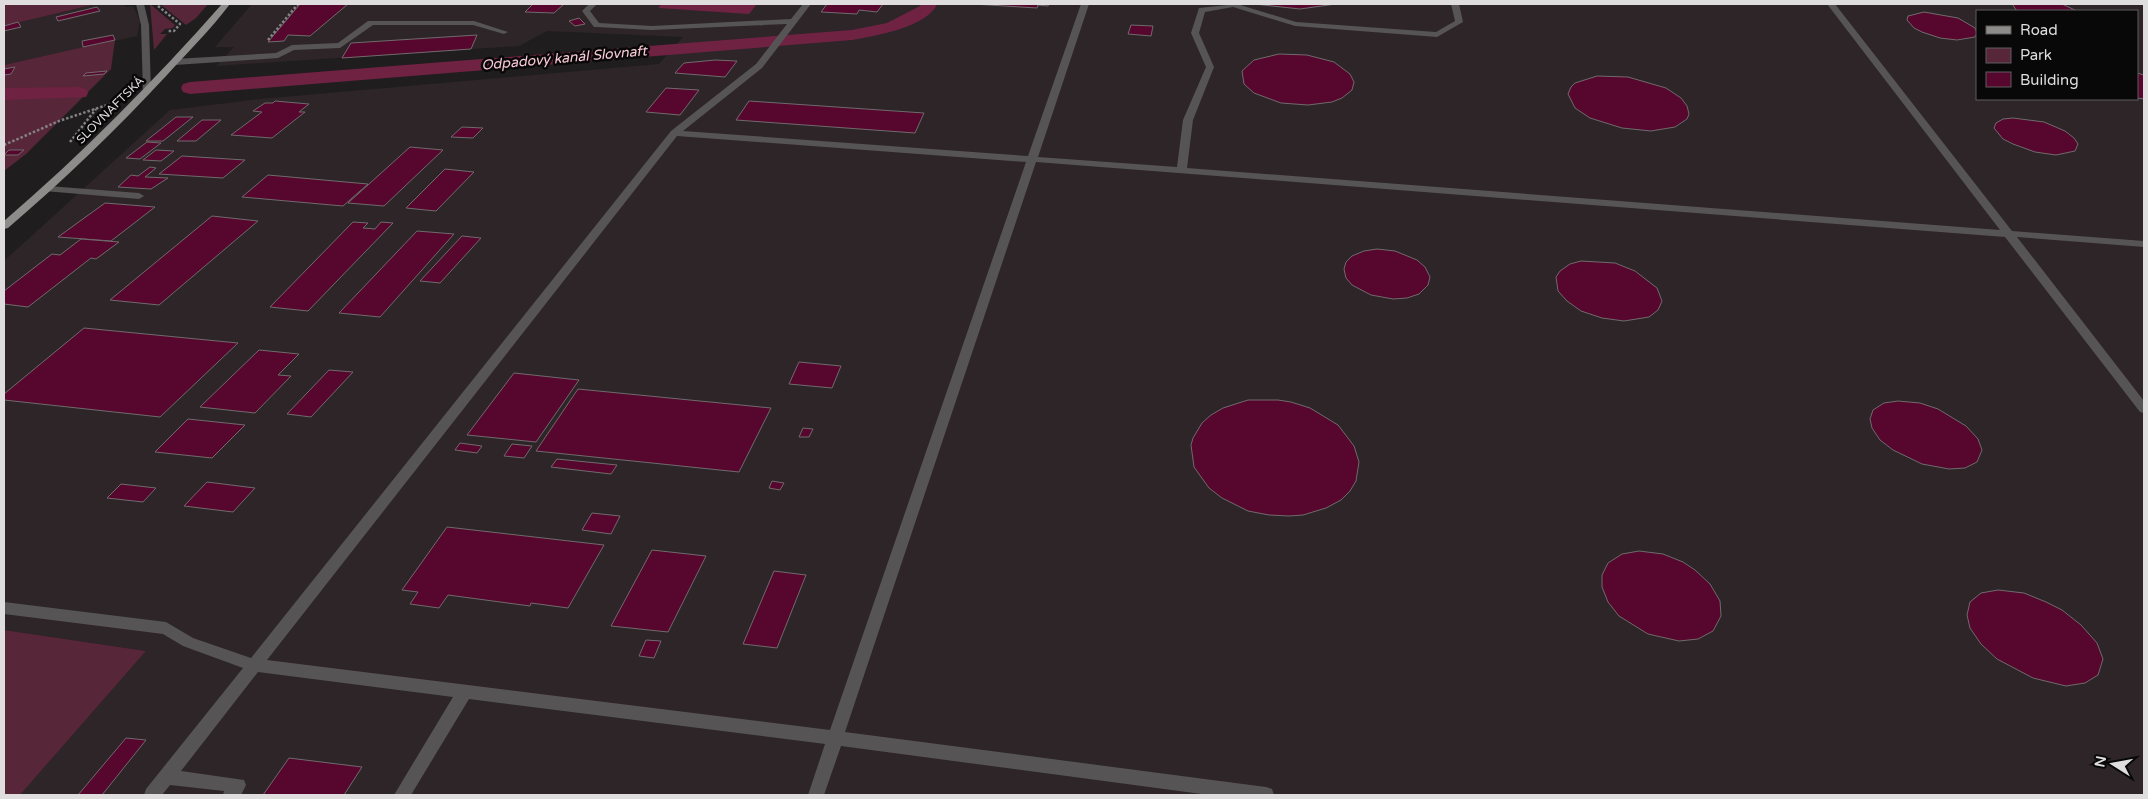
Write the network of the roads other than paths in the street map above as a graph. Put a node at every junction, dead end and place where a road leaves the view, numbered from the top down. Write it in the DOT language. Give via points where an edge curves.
graph roads {
  1 [pos="140,4"];
  2 [pos="226,4"];
  3 [pos="593,4"];
  4 [pos="807,4"];
  5 [pos="1084,4"];
  6 [pos="1455,4"];
  7 [pos="1831,4"];
  8 [pos="794,21"];
  9 [pos="504,32"];
  10 [pos="175,62"];
  11 [pos="147,92"];
  12 [pos="674,133"];
  13 [pos="1032,159"];
  14 [pos="1182,170"];
  15 [pos="48,189"];
  16 [pos="140,196"];
  17 [pos="4,226"];
  18 [pos="2009,234"];
  19 [pos="2144,244"];
  20 [pos="2144,408"];
  21 [pos="4,608"];
  22 [pos="253,665"];
  23 [pos="465,692"];
  24 [pos="835,738"];
  25 [pos="167,777"];
  26 [pos="152,795"];
  27 [pos="230,795"];
  28 [pos="402,795"];
  29 [pos="816,795"];
  30 [pos="1266,795"];
  1 -- 11 [label="lane" via="145,33"];
  2 -- 10 [label="main road, SLOVNAFTSKÁ"];
  3 -- 8 [label="lane" via="586,11 597,25 652,28"];
  4 -- 8 [label="lane"];
  5 -- 13 [label="lane"];
  6 -- 14 [label="lane" via="1459,22 1437,35 1295,24 1233,5 1202,10 1195,33 1210,67 1188,120"];
  7 -- 18 [label="lane"];
  8 -- 12 [label="lane" via="759,66"];
  9 -- 10 [label="lane" via="474,23 371,23 340,45 292,48 278,55"];
  10 -- 11 [label="main road, SLOVNAFTSKÁ"];
  11 -- 15 [label="main road, SLOVNAFTSKÁ"];
  12 -- 13 [label="lane"];
  12 -- 22 [label="lane"];
  13 -- 14 [label="lane"];
  13 -- 24 [label="lane"];
  14 -- 18 [label="lane"];
  15 -- 16 [label="lane"];
  15 -- 17 [label="main road, SLOVNAFTSKÁ"];
  18 -- 19 [label="lane"];
  18 -- 20 [label="lane"];
  21 -- 22 [label="lane" via="166,628 188,642"];
  22 -- 23 [label="lane"];
  22 -- 25 [label="lane"];
  23 -- 24 [label="lane"];
  23 -- 28 [label="lane"];
  24 -- 29 [label="lane"];
  24 -- 30 [label="lane"];
  25 -- 26 [label="lane"];
  25 -- 27 [label="lane" via="238,785"];
}
